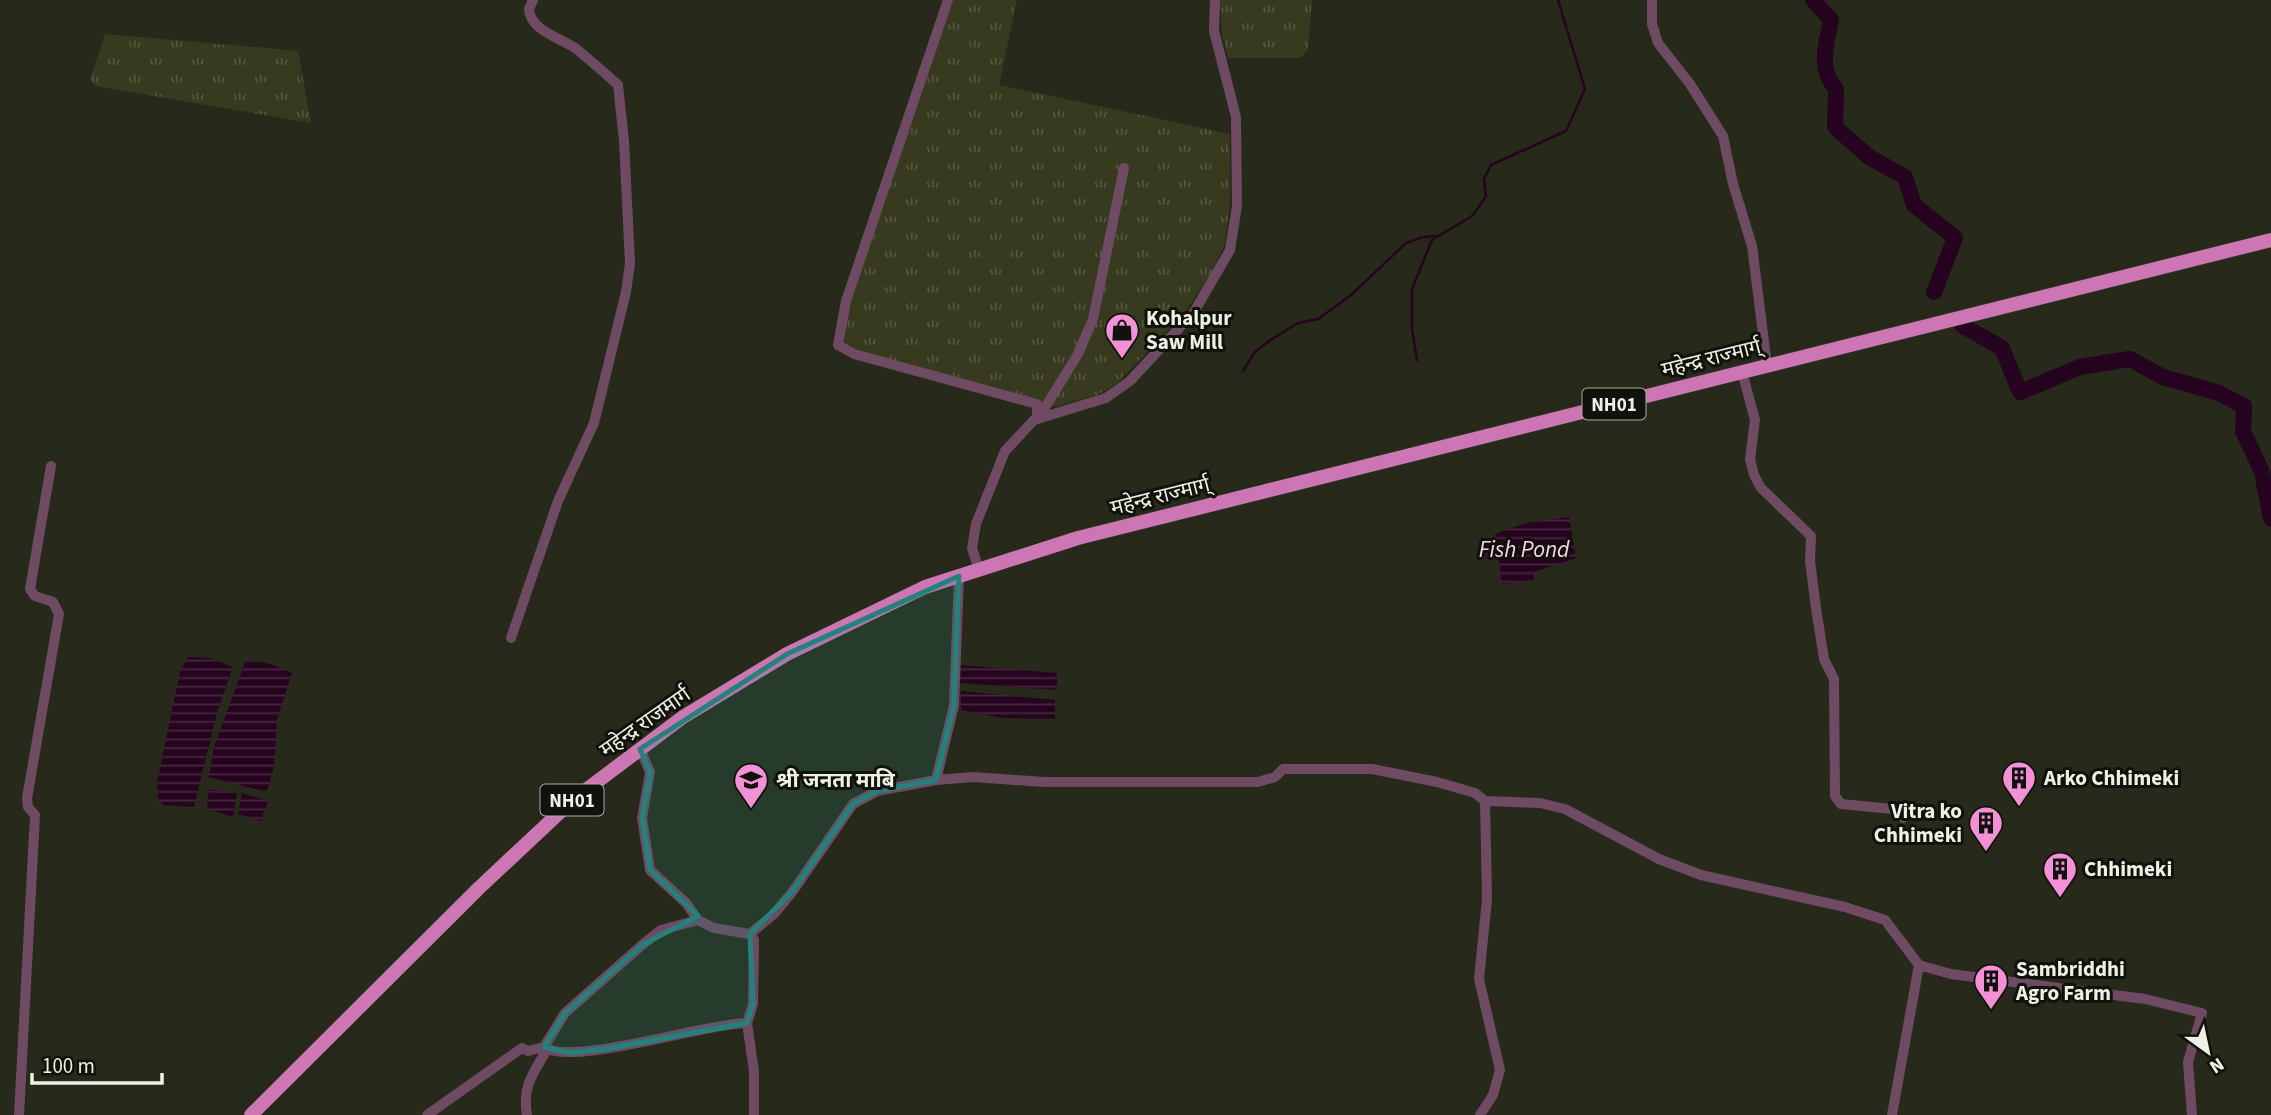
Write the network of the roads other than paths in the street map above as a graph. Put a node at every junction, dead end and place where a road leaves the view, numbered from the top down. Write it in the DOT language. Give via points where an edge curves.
graph roads {
  1 [pos="533,0"];
  2 [pos="948,0"];
  3 [pos="1215,0"];
  4 [pos="1653,0"];
  5 [pos="1124,168"];
  6 [pos="2271,240"];
  7 [pos="1767,366"];
  8 [pos="1742,372"];
  9 [pos="1037,419"];
  10 [pos="51,466"];
  11 [pos="979,570"];
  12 [pos="959,576"];
  13 [pos="511,638"];
  14 [pos="640,749"];
  15 [pos="936,780"];
  16 [pos="1485,801"];
  17 [pos="1903,818"];
  18 [pos="698,920"];
  19 [pos="750,934"];
  20 [pos="1919,965"];
  21 [pos="747,1023"];
  22 [pos="544,1048"];
  23 [pos="19,1115"];
  24 [pos="251,1115"];
  25 [pos="427,1115"];
  26 [pos="527,1115"];
  27 [pos="754,1115"];
  28 [pos="1480,1115"];
  29 [pos="1892,1115"];
  30 [pos="2192,1115"];
  1 -- 13 [label="street" via="529,9 532,20 577,49 618,85 630,262 594,423 568,474"];
  2 -- 9 [label="street" via="846,301 838,345 854,355 1037,404"];
  3 -- 9 [label="street" via="1214,31 1236,117 1237,206 1230,250 1194,312 1130,381 1106,398"];
  4 -- 7 [label="street" via="1652,24 1658,43 1723,136 1733,184 1749,227"];
  5 -- 9 [label="street" via="1093,319 1078,354"];
  6 -- 7 [label="highway, महेन्द्र राज्मार्ग् / NH01"];
  7 -- 8 [label="highway, महेन्द्र राज्मार्ग् / NH01"];
  8 -- 11 [label="highway, महेन्द्र राज्मार्ग् / NH01" via="1091,534"];
  8 -- 17 [label="street" via="1755,420 1750,459 1754,475 1761,488 1811,536 1815,608 1824,659 1834,679 1835,796 1841,804 1893,808"];
  9 -- 11 [label="street" via="1005,451 981,511 972,548"];
  10 -- 23 [label="street" via="30,589 35,596 53,602 59,614 27,799 35,815"];
  11 -- 12 [label="highway, महेन्द्र राज्मार्ग् / NH01"];
  12 -- 14 [label="highway, महेन्द्र राजमार्ग / NH01" via="925,587 787,654"];
  12 -- 15 [label="street" via="954,705"];
  14 -- 18 [label="street" via="650,772 642,818 650,870"];
  14 -- 24 [label="highway, महेन्द्र राजमार्ग / NH01" via="545,825"];
  15 -- 16 [label="street" via="1258,782 1283,769 1372,769 1475,793"];
  15 -- 19 [label="street" via="877,791 853,804 793,891"];
  16 -- 20 [label="street" via="1565,808 1659,859 1701,875 1885,920"];
  16 -- 28 [label="street" via="1487,899 1479,979 1500,1070 1493,1096"];
  18 -- 19 [label="street" via="714,928"];
  18 -- 22 [label="street" via="661,930 642,944 565,1013"];
  19 -- 21 [label="street" via="754,940 753,1004"];
  20 -- 29 [label="street"];
  20 -- 30 [label="street" via="1951,974 2145,999 2203,1013 2188,1062"];
  21 -- 22 [label="street" via="606,1049 570,1053"];
  21 -- 27 [label="street"];
  22 -- 25 [label="street" via="522,1048"];
  22 -- 26 [label="street" via="527,1085"];
}
